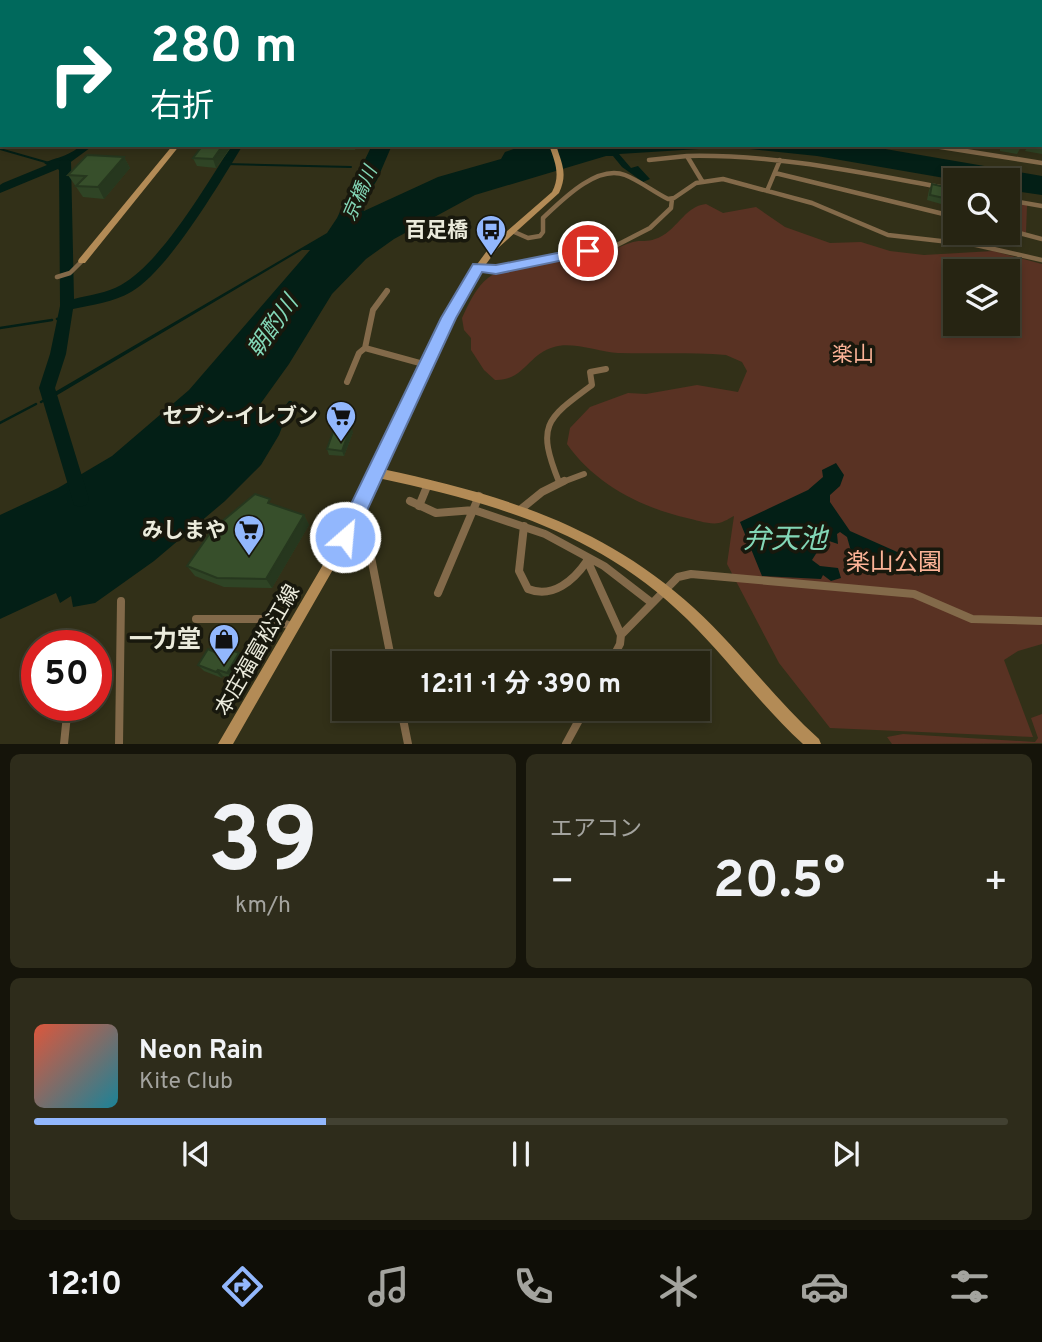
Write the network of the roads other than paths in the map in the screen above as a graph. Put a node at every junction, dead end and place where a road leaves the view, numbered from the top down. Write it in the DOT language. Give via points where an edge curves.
graph roads {
  1 [pos="175,147"];
  2 [pos="553,147"];
  3 [pos="941,147"];
  4 [pos="687,156"];
  5 [pos="649,160"];
  6 [pos="780,160"];
  7 [pos="1042,163"];
  8 [pos="775,173"];
  9 [pos="702,181"];
  10 [pos="943,188"];
  11 [pos="767,191"];
  12 [pos="671,199"];
  13 [pos="1020,202"];
  14 [pos="1042,206"];
  15 [pos="943,215"];
  16 [pos="512,231"];
  17 [pos="1020,233"];
  18 [pos="1042,239"];
  19 [pos="992,245"];
  20 [pos="992,248"];
  21 [pos="1042,260"];
  22 [pos="82,261"];
  23 [pos="478,267"];
  24 [pos="57,277"];
  25 [pos="387,291"];
  26 [pos="365,348"];
  27 [pos="427,365"];
  28 [pos="606,369"];
  29 [pos="347,382"];
  30 [pos="377,472"];
  31 [pos="584,474"];
  32 [pos="559,482"];
  33 [pos="428,484"];
  34 [pos="479,496"];
  35 [pos="410,501"];
  36 [pos="419,506"];
  37 [pos="521,509"];
  38 [pos="474,510"];
  39 [pos="354,518"];
  40 [pos="524,526"];
  41 [pos="586,558"];
  42 [pos="664,589"];
  43 [pos="438,593"];
  44 [pos="121,601"];
  45 [pos="652,603"];
  46 [pos="196,619"];
  47 [pos="1042,621"];
  48 [pos="293,627"];
  49 [pos="621,635"];
  50 [pos="390,651"];
  51 [pos="617,651"];
  52 [pos="66,721"];
  53 [pos="403,721"];
  54 [pos="578,721"];
  55 [pos="64,744"];
  56 [pos="120,744"];
  57 [pos="225,744"];
  58 [pos="408,744"];
  59 [pos="566,744"];
  60 [pos="814,744"];
  1 -- 22 [label="main road"];
  2 -- 16 [label="main road, 本庄福富松江線" via="561,176 552,197"];
  3 -- 7 [label="street"];
  4 -- 5 [label="street"];
  4 -- 6 [label="street"];
  4 -- 9 [label="street"];
  6 -- 8 [label="street"];
  6 -- 10 [label="street"];
  8 -- 11 [label="street"];
  8 -- 15 [label="street"];
  9 -- 11 [label="street" via="723,179"];
  9 -- 12 [label="street"];
  11 -- 20 [label="street" via="819,205 888,234"];
  12 -- 16 [label="street" via="625,175 608,172 571,191 543,218 540,236 528,238"];
  12 -- 23 [label="street" via="671,208 650,228 617,245 496,270"];
  13 -- 14 [label="street"];
  16 -- 23 [label="main road, 本庄福富松江線"];
  17 -- 18 [label="street"];
  19 -- 20 [label="street"];
  20 -- 21 [label="street"];
  22 -- 24 [label="street" via="70,273"];
  23 -- 27 [label="main road, 本庄福富松江線"];
  25 -- 26 [label="street" via="373,310"];
  26 -- 27 [label="street"];
  26 -- 29 [label="street"];
  27 -- 30 [label="main road, 本庄福富松江線"];
  28 -- 32 [label="street" via="590,372 592,385 547,425 545,451"];
  30 -- 33 [label="main road"];
  30 -- 39 [label="main road, 本庄福富松江線"];
  31 -- 32 [label="street"];
  32 -- 37 [label="street"];
  33 -- 34 [label="main road"];
  33 -- 36 [label="street"];
  34 -- 37 [label="main road"];
  34 -- 38 [label="street"];
  35 -- 36 [label="street"];
  36 -- 38 [label="street" via="436,513"];
  37 -- 42 [label="main road" via="603,546"];
  38 -- 40 [label="street"];
  38 -- 43 [label="street"];
  39 -- 48 [label="main road, 本庄福富松江線"];
  39 -- 50 [label="street" via="366,533"];
  40 -- 41 [label="street"];
  40 -- 41 [label="street" via="519,575 534,591 569,582"];
  41 -- 45 [label="street"];
  41 -- 49 [label="street"];
  42 -- 45 [label="street"];
  42 -- 47 [label="street" via="678,577 691,574 914,594 972,619"];
  42 -- 60 [label="main road"];
  44 -- 56 [label="street"];
  45 -- 49 [label="street"];
  46 -- 48 [label="street" via="273,619"];
  48 -- 57 [label="main road, 本庄福富松江線"];
  49 -- 51 [label="street"];
  52 -- 55 [label="street"];
  53 -- 58 [label="street"];
  54 -- 59 [label="street"];
}
